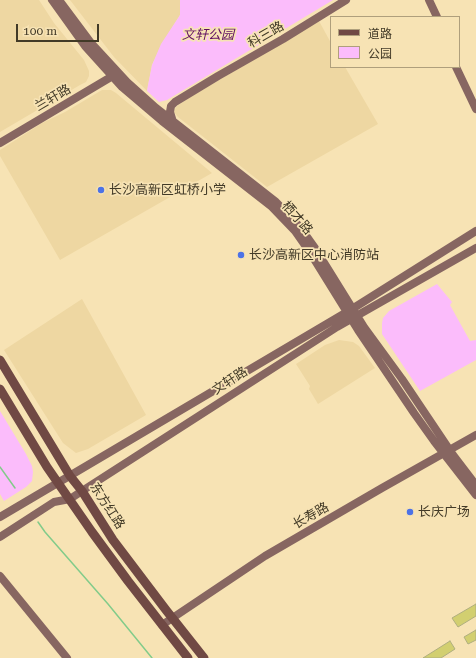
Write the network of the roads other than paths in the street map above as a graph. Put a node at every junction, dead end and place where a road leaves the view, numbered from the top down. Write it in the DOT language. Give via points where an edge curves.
graph roads {
  1 [pos="52,0"];
  2 [pos="59,0"];
  3 [pos="341,0"];
  4 [pos="346,0"];
  5 [pos="426,0"];
  6 [pos="429,0"];
  7 [pos="434,16"];
  8 [pos="437,16"];
  9 [pos="460,67"];
  10 [pos="456,68"];
  11 [pos="114,74"];
  12 [pos="476,102"];
  13 [pos="155,107"];
  14 [pos="476,109"];
  15 [pos="174,123"];
  16 [pos="0,140"];
  17 [pos="0,143"];
  18 [pos="476,231"];
  19 [pos="476,248"];
  20 [pos="352,314"];
  21 [pos="0,360"];
  22 [pos="0,389"];
  23 [pos="476,436"];
  24 [pos="448,453"];
  25 [pos="70,476"];
  26 [pos="58,483"];
  27 [pos="476,485"];
  28 [pos="82,491"];
  29 [pos="476,495"];
  30 [pos="70,499"];
  31 [pos="0,518"];
  32 [pos="0,537"];
  33 [pos="0,576"];
  34 [pos="173,619"];
  35 [pos="163,626"];
  36 [pos="67,658"];
  37 [pos="188,658"];
  38 [pos="204,658"];
  1 -- 11 [label="main road, 栖才路" via="85,46"];
  2 -- 11 [label="main road, 栖才路"];
  3 -- 13 [label="main road, 科三路" via="282,38 167,105"];
  4 -- 15 [label="main road, 科三路" via="175,102 170,112"];
  5 -- 7 [label="main road"];
  6 -- 8 [label="main road"];
  9 -- 12 [label="main road"];
  10 -- 14 [label="main road"];
  11 -- 13 [label="main road, 栖才路"];
  11 -- 16 [label="main road, 兰轩路"];
  11 -- 17 [label="main road, 兰轩路"];
  11 -- 20 [label="main road, 栖才路" via="148,110 277,212 302,241"];
  13 -- 15 [label="main road, 栖才路"];
  15 -- 20 [label="main road, 栖才路" via="258,188 293,219 310,241"];
  18 -- 20 [label="main road, 文轩路"];
  19 -- 20 [label="main road, 文轩路"];
  20 -- 24 [label="main road, 栖才路" via="402,379"];
  20 -- 25 [label="main road, 文轩路"];
  20 -- 28 [label="main road, 文轩路" via="337,327"];
  21 -- 25 [label="main road, 东方红路"];
  22 -- 26 [label="main road, 东方红路"];
  23 -- 24 [label="main road, 长寿路"];
  24 -- 27 [label="main road, 栖才路"];
  24 -- 29 [label="main road, 栖才路"];
  24 -- 34 [label="main road, 长寿路" via="267,558"];
  25 -- 26 [label="main road, 文轩路"];
  25 -- 28 [label="main road, 东方红路"];
  26 -- 30 [label="main road, 东方红路"];
  26 -- 31 [label="main road, 文轩路"];
  28 -- 30 [label="main road, 文轩路"];
  28 -- 34 [label="main road, 东方红路" via="113,540"];
  30 -- 32 [label="main road, 文轩路" via="54,502"];
  30 -- 35 [label="main road, 东方红路"];
  33 -- 36 [label="main road"];
  34 -- 35 [label="main road, 长寿路"];
  34 -- 38 [label="main road, 东方红路"];
  35 -- 37 [label="main road, 东方红路"];
}
